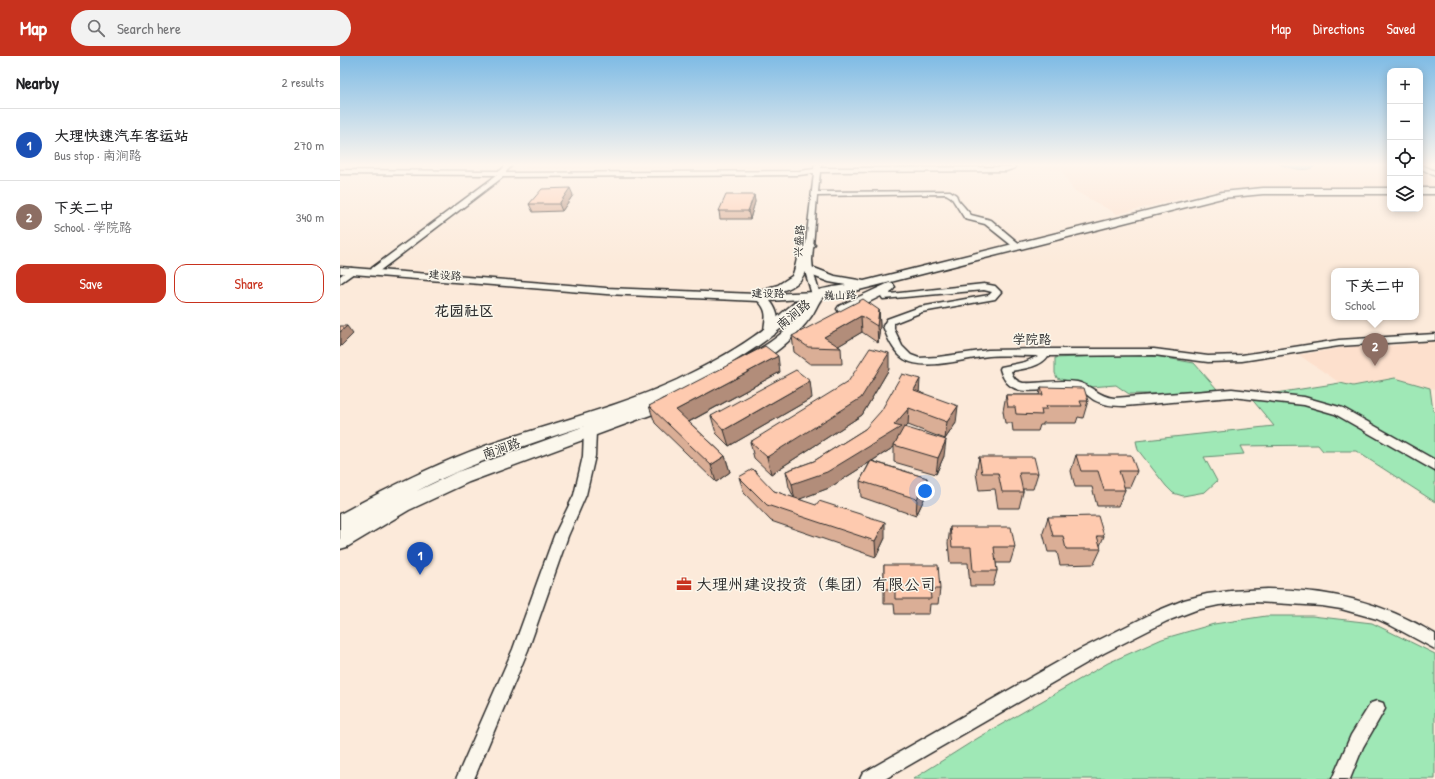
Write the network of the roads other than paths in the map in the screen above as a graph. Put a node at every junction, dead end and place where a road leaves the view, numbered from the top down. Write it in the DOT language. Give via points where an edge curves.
graph roads {
  1 [pos="470,198"];
  2 [pos="814,198"];
  3 [pos="954,198"];
  4 [pos="1223,198"];
  5 [pos="1225,198"];
  6 [pos="1369,198"];
  7 [pos="1387,199"];
  8 [pos="1423,200"];
  9 [pos="1435,200"];
  10 [pos="810,245"];
  11 [pos="1018,246"];
  12 [pos="344,269"];
  13 [pos="375,270"];
  14 [pos="809,270"];
  15 [pos="340,280"];
  16 [pos="872,283"];
  17 [pos="887,292"];
  18 [pos="816,295"];
  19 [pos="760,296"];
  20 [pos="830,317"];
  21 [pos="816,324"];
  22 [pos="770,332"];
  23 [pos="1435,337"];
  24 [pos="767,350"];
  25 [pos="1045,352"];
  26 [pos="589,425"];
  27 [pos="1435,466"];
  28 [pos="340,523"];
  29 [pos="340,541"];
  30 [pos="1435,642"];
  31 [pos="1377,709"];
  32 [pos="465,779"];
  33 [pos="869,779"];
  34 [pos="1341,779"];
  1 -- 13 [label="street"];
  2 -- 10 [label="street, 兴盛路"];
  3 -- 11 [label="street" via="968,217 988,222"];
  4 -- 11 [label="highway, 巍山路"];
  5 -- 17 [label="highway, 巍山路"];
  6 -- 7 [label="highway, 巍山路"];
  8 -- 9 [label="highway"];
  10 -- 14 [label="street, 兴盛路"];
  10 -- 19 [label="main road" via="804,253 797,278"];
  11 -- 16 [label="highway, 巍山路"];
  12 -- 13 [label="main road, 建设路"];
  12 -- 15 [label="street"];
  12 -- 19 [label="main road, 建设路" via="606,291"];
  13 -- 19 [label="main road, 建设路"];
  14 -- 16 [label="highway" via="824,277 843,281"];
  14 -- 18 [label="street, 兴盛路"];
  16 -- 18 [label="highway, 巍山路"];
  17 -- 18 [label="highway, 巍山路" via="847,296"];
  17 -- 20 [label="highway" via="862,300"];
  17 -- 25 [label="street, 学院路" via="984,287 997,292 992,297 920,310 890,321 889,329 898,347 907,357 918,361 988,353"];
  18 -- 19 [label="main road, 建设路"];
  18 -- 22 [label="highway, 南涧路" via="798,306"];
  18 -- 24 [label="highway, 南涧路" via="809,312 800,324 787,337"];
  19 -- 22 [label="main road" via="772,312"];
  21 -- 24 [label="highway"];
  22 -- 26 [label="highway, 南涧路" via="687,381"];
  23 -- 25 [label="street, 学院路" via="1339,343 1242,358 1208,359 1154,352"];
  24 -- 26 [label="highway, 南涧路" via="733,371 663,404"];
  25 -- 27 [label="street" via="1039,361 1005,369 1005,374 1013,384 1025,388 1071,385 1089,389 1107,401 1124,402 1232,393 1304,401 1339,411"];
  26 -- 28 [label="highway, 南涧路" via="492,451 400,490"];
  26 -- 29 [label="highway, 南涧路" via="452,482 389,512"];
  26 -- 32 [label="street" via="589,456 580,495 561,536 520,650"];
  30 -- 33 [label="street" via="1390,617 1331,600 1254,596 1201,602 1168,613 1107,642"];
  31 -- 34 [label="street" via="1357,741"];
}
